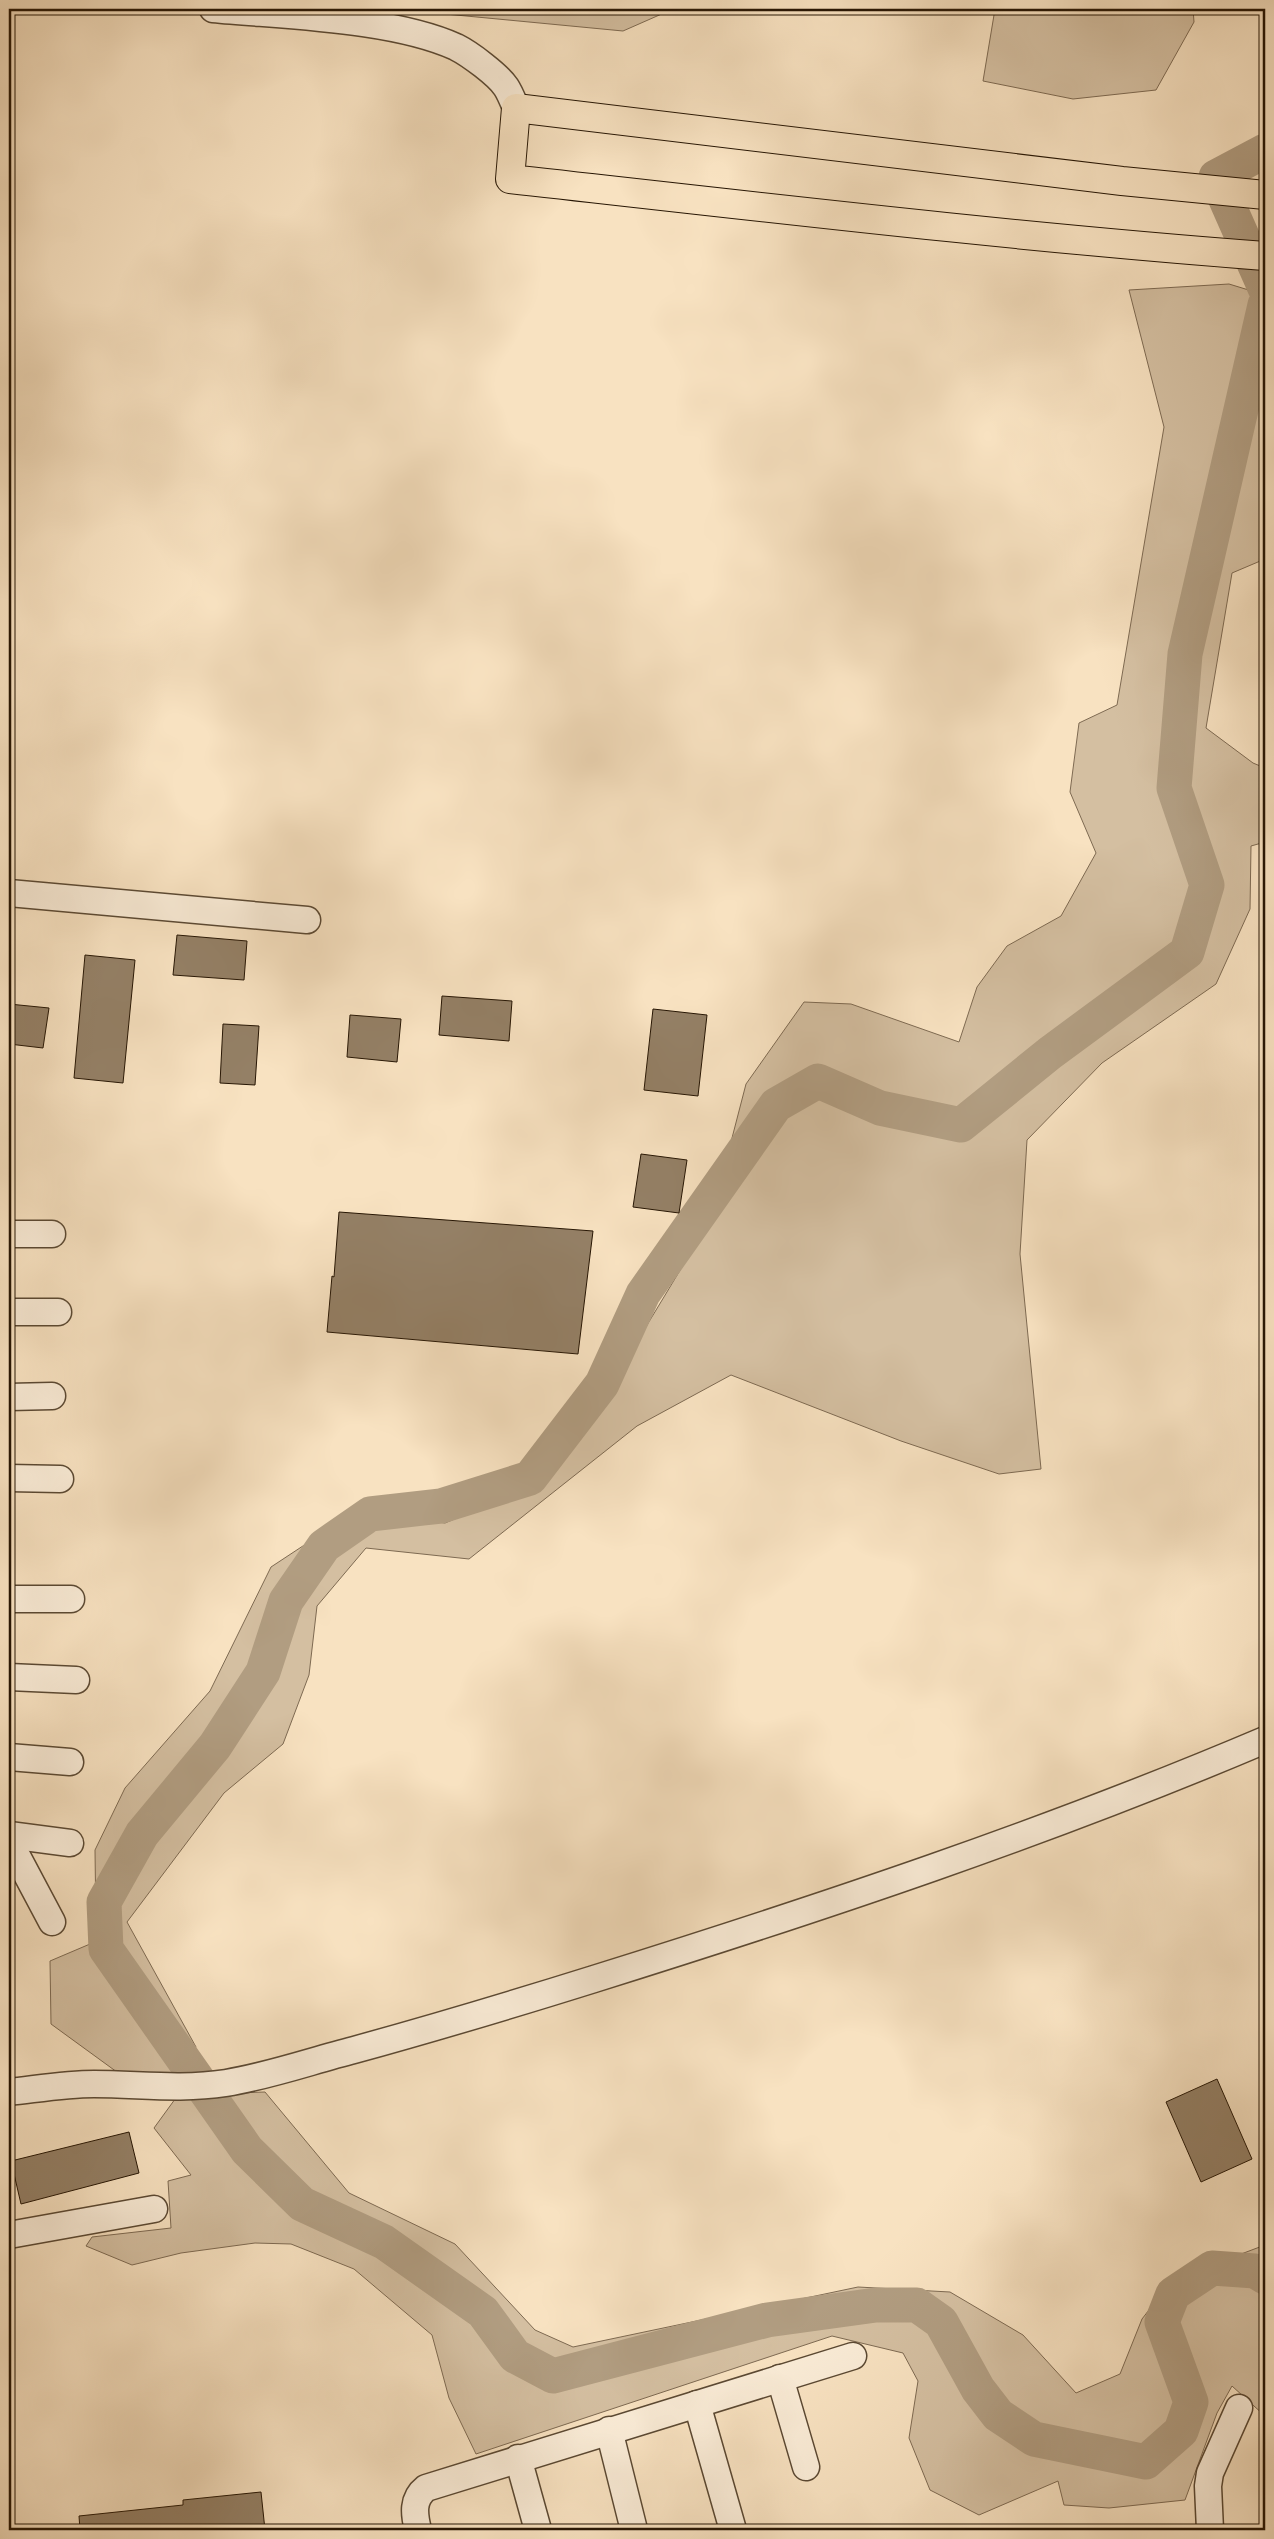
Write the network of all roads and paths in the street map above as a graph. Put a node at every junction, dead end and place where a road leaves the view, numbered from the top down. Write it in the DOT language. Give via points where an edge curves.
graph roads {
  1 [pos="213,9"];
  2 [pos="516,108"];
  3 [pos="1265,195"];
  4 [pos="1265,256"];
  5 [pos="9,893"];
  6 [pos="307,920"];
  7 [pos="9,1234"];
  8 [pos="52,1234"];
  9 [pos="9,1312"];
  10 [pos="58,1312"];
  11 [pos="9,1396"];
  12 [pos="52,1396"];
  13 [pos="9,1478"];
  14 [pos="60,1478"];
  15 [pos="71,1599"];
  16 [pos="9,1600"];
  17 [pos="9,1677"];
  18 [pos="76,1680"];
  19 [pos="1265,1740"];
  20 [pos="9,1756"];
  21 [pos="70,1762"];
  22 [pos="9,1834"];
  23 [pos="9,1841"];
  24 [pos="70,1843"];
  25 [pos="16,1870"];
  26 [pos="52,1922"];
  27 [pos="9,2092"];
  28 [pos="154,2209"];
  29 [pos="9,2235"];
  30 [pos="853,2356"];
  31 [pos="780,2378"];
  32 [pos="697,2404"];
  33 [pos="1239,2408"];
  34 [pos="608,2430"];
  35 [pos="518,2458"];
  36 [pos="806,2467"];
  37 [pos="418,2530"];
  38 [pos="538,2530"];
  39 [pos="634,2530"];
  40 [pos="733,2530"];
  41 [pos="1210,2530"];
  1 -- 2 [label="street" via="351,22 419,34 457,48 491,72 506,86"];
  2 -- 3 [label="main road" via="1122,181"];
  2 -- 4 [label="main road" via="510,179 909,224"];
  5 -- 6 [label="street"];
  7 -- 8 [label="street"];
  9 -- 10 [label="street"];
  11 -- 12 [label="street"];
  13 -- 14 [label="street"];
  15 -- 16 [label="street"];
  17 -- 18 [label="street"];
  19 -- 27 [label="street" via="1148,1790 1009,1841 747,1931 420,2031 225,2083 178,2088 92,2084"];
  20 -- 21 [label="street"];
  22 -- 24 [label="street"];
  23 -- 25 [label="street"];
  25 -- 26 [label="street"];
  28 -- 29 [label="street"];
  30 -- 31 [label="street"];
  31 -- 32 [label="street"];
  31 -- 36 [label="street"];
  32 -- 34 [label="street"];
  32 -- 40 [label="street"];
  33 -- 41 [label="street" via="1210,2473"];
  34 -- 35 [label="street"];
  34 -- 39 [label="street"];
  35 -- 37 [label="street" via="426,2488 418,2495 414,2506"];
  35 -- 38 [label="street"];
}
